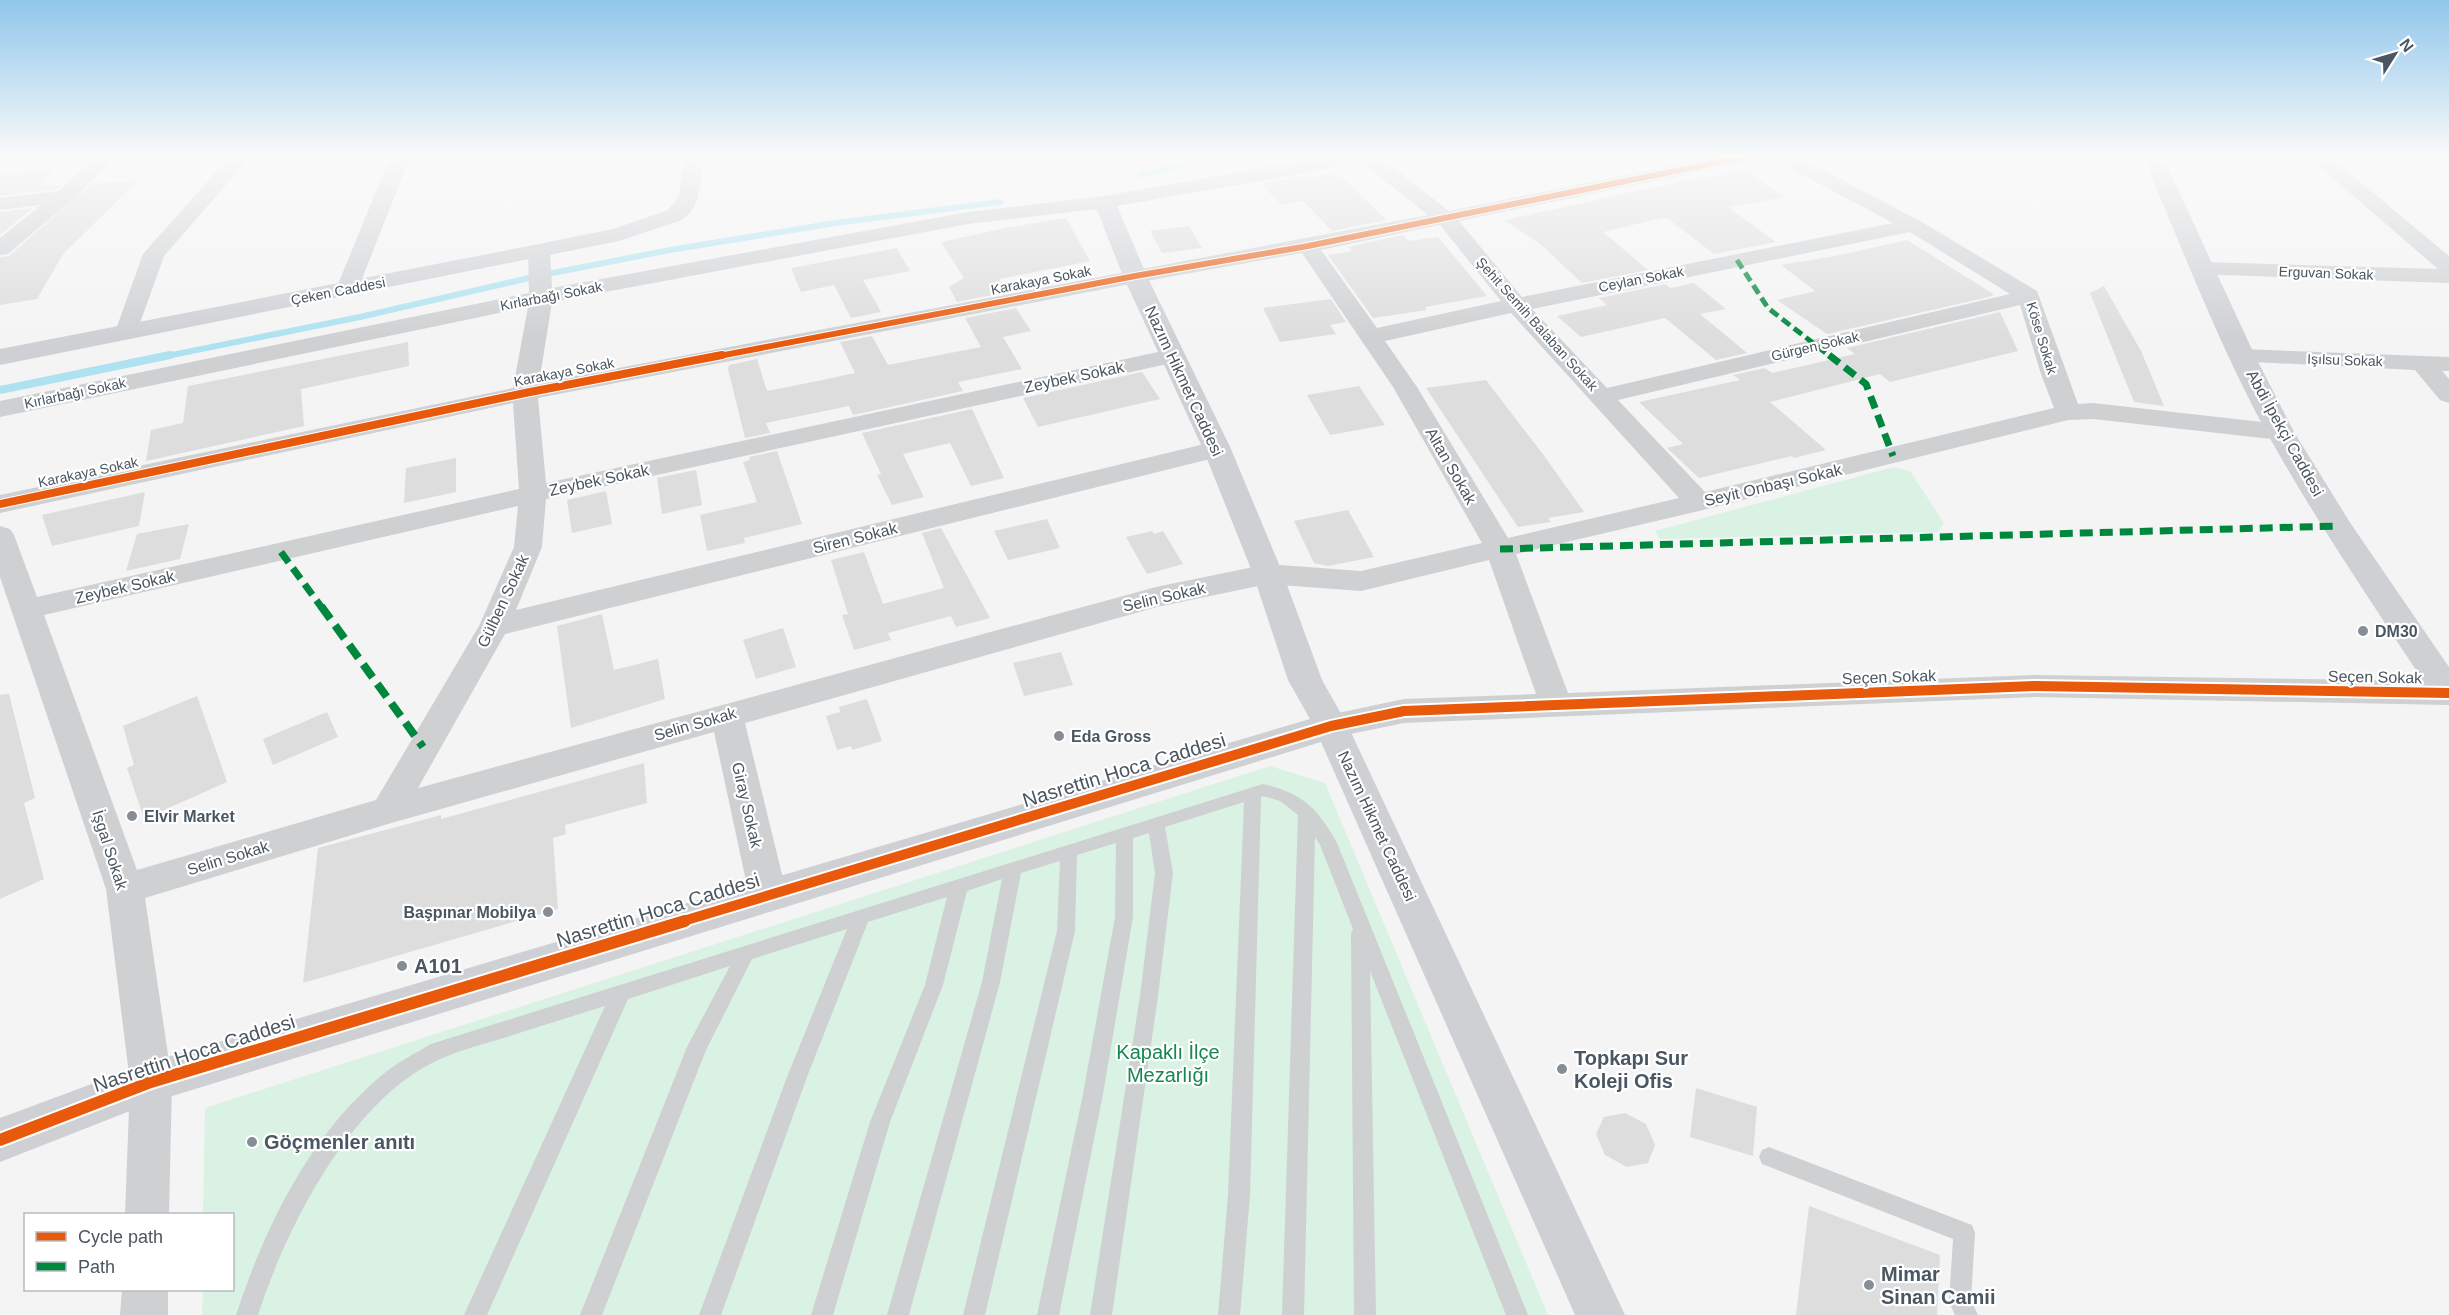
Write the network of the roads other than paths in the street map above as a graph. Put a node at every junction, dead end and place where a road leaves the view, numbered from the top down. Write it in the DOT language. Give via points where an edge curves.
graph roads {
  1 [pos="40,216"];
  2 [pos="187,216"];
  3 [pos="376,216"];
  4 [pos="670,216"];
  5 [pos="982,216"];
  6 [pos="1111,216"];
  7 [pos="1453,216"];
  8 [pos="1897,216"];
  9 [pos="2179,216"];
  10 [pos="2389,216"];
  11 [pos="1445,218"];
  12 [pos="1913,225"];
  13 [pos="1308,246"];
  14 [pos="0,249"];
  15 [pos="539,251"];
  16 [pos="2449,267"];
  17 [pos="2203,269"];
  18 [pos="1135,276"];
  19 [pos="2449,276"];
  20 [pos="346,289"];
  21 [pos="2029,296"];
  22 [pos="541,297"];
  23 [pos="1516,304"];
  24 [pos="127,332"];
  25 [pos="1370,337"];
  26 [pos="1172,356"];
  27 [pos="2242,356"];
  28 [pos="0,357"];
  29 [pos="2422,363"];
  30 [pos="2449,364"];
  31 [pos="525,393"];
  32 [pos="2449,395"];
  33 [pos="1601,397"];
  34 [pos="0,409"];
  35 [pos="2068,412"];
  36 [pos="2280,432"];
  37 [pos="1217,449"];
  38 [pos="533,494"];
  39 [pos="1699,503"];
  40 [pos="0,504"];
  41 [pos="0,535"];
  42 [pos="1500,549"];
  43 [pos="1268,574"];
  44 [pos="17,605"];
  45 [pos="494,626"];
  46 [pos="2449,693"];
  47 [pos="1556,705"];
  48 [pos="727,715"];
  49 [pos="1331,726"];
  50 [pos="1253,793"];
  51 [pos="388,810"];
  52 [pos="1307,811"];
  53 [pos="1156,824"];
  54 [pos="1125,833"];
  55 [pos="1069,851"];
  56 [pos="1013,869"];
  57 [pos="958,886"];
  58 [pos="125,889"];
  59 [pos="768,895"];
  60 [pos="861,917"];
  61 [pos="1360,925"];
  62 [pos="746,953"];
  63 [pos="621,992"];
  64 [pos="151,1082"];
  65 [pos="0,1140"];
  66 [pos="1769,1157"];
  67 [pos="147,1213"];
  68 [pos="145,1291"];
  69 [pos="144,1315"];
  70 [pos="247,1315"];
  71 [pos="475,1315"];
  72 [pos="591,1315"];
  73 [pos="710,1315"];
  74 [pos="822,1315"];
  75 [pos="898,1315"];
  76 [pos="974,1315"];
  77 [pos="1048,1315"];
  78 [pos="1101,1315"];
  79 [pos="1229,1315"];
  80 [pos="1293,1315"];
  81 [pos="1365,1315"];
  82 [pos="1517,1315"];
  83 [pos="1600,1315"];
  84 [pos="1967,1315"];
  1 -- 14 [label="street"];
  2 -- 24 [label="street" via="154,254"];
  3 -- 20 [label="street"];
  4 -- 15 [label="street, Çeken Caddesi" via="618,234"];
  5 -- 22 [label="street, Kırlarbağı Sokak"];
  6 -- 18 [label="street, Nazım Hikmet Caddesi"];
  7 -- 11 [label="street, Karakaya Sokak"];
  8 -- 12 [label="street, Köse Sokak"];
  9 -- 17 [label="street, Abdi İpekçi Caddesi"];
  10 -- 16 [label="street"];
  11 -- 13 [label="street, Karakaya Sokak"];
  11 -- 23 [label="street, Şehit Semih Balaban Sokak"];
  12 -- 21 [label="street, Köse Sokak"];
  12 -- 23 [label="street, Ceylan Sokak"];
  13 -- 18 [label="street, Karakaya Sokak"];
  13 -- 25 [label="street, Altan Sokak"];
  15 -- 20 [label="street, Çeken Caddesi"];
  15 -- 22 [label="street, Gülben Sokak"];
  17 -- 19 [label="street, Erguvan Sokak"];
  17 -- 27 [label="street, Abdi İpekçi Caddesi"];
  18 -- 26 [label="street, Nazım Hikmet Caddesi"];
  18 -- 31 [label="street, Karakaya Sokak"];
  20 -- 24 [label="street, Çeken Caddesi"];
  21 -- 33 [label="street, Gürgen Sokak"];
  21 -- 35 [label="street, Köse Sokak"];
  22 -- 31 [label="street, Gülben Sokak"];
  22 -- 34 [label="street, Kırlarbağı Sokak"];
  23 -- 25 [label="street, Ceylan Sokak"];
  23 -- 33 [label="street, Şehit Semih Balaban Sokak"];
  24 -- 28 [label="street, Çeken Caddesi"];
  25 -- 42 [label="street, Altan Sokak" via="1405,387"];
  26 -- 37 [label="street, Nazım Hikmet Caddesi"];
  26 -- 38 [label="street, Zeybek Sokak"];
  27 -- 29 [label="street, Işılsu Sokak"];
  27 -- 36 [label="street, Abdi İpekçi Caddesi"];
  29 -- 30 [label="street, Işılsu Sokak"];
  29 -- 32 [label="street"];
  31 -- 38 [label="street, Gülben Sokak"];
  31 -- 40 [label="street, Karakaya Sokak"];
  33 -- 39 [label="street, Şehit Semih Balaban Sokak"];
  35 -- 36 [label="street, Seyit Onbaşı Sokak" via="2093,411"];
  35 -- 39 [label="street, Seyit Onbaşı Sokak"];
  36 -- 46 [label="street, Abdi İpekçi Caddesi"];
  37 -- 43 [label="street, Nazım Hikmet Caddesi"];
  37 -- 45 [label="street, Siren Sokak"];
  38 -- 44 [label="street, Zeybek Sokak"];
  38 -- 45 [label="street, Gülben Sokak" via="528,547"];
  39 -- 42 [label="street, Seyit Onbaşı Sokak"];
  41 -- 44 [label="street, İşgal Sokak"];
  42 -- 43 [label="street, Seyit Onbaşı Sokak" via="1361,581"];
  42 -- 47 [label="street, Altan Sokak"];
  43 -- 48 [label="street, Selin Sokak" via="1156,597"];
  43 -- 49 [label="street, Nazım Hikmet Caddesi" via="1305,680"];
  44 -- 58 [label="street, İşgal Sokak"];
  45 -- 51 [label="street, Gülben Sokak"];
  46 -- 47 [label="street, Seçen Sokak" via="2035,686"];
  47 -- 49 [label="street, Seçen Sokak" via="1404,711"];
  48 -- 51 [label="street, Selin Sokak"];
  48 -- 59 [label="street, Giray Sokak"];
  49 -- 59 [label="street, Nasrettin Hoca Caddesi"];
  49 -- 83 [label="street, Nazım Hikmet Caddesi"];
  50 -- 52 [label="lane" via="1282,793"];
  50 -- 53 [label="lane"];
  50 -- 79 [label="lane" via="1239,1194"];
  51 -- 58 [label="street, Selin Sokak"];
  52 -- 61 [label="lane" via="1328,843"];
  52 -- 80 [label="lane"];
  53 -- 54 [label="lane"];
  53 -- 78 [label="lane" via="1164,873"];
  54 -- 55 [label="lane"];
  54 -- 77 [label="lane" via="1124,917"];
  55 -- 56 [label="lane"];
  55 -- 76 [label="lane" via="1066,932"];
  56 -- 57 [label="lane"];
  56 -- 75 [label="lane" via="991,982"];
  57 -- 60 [label="lane"];
  57 -- 74 [label="lane" via="934,985 880,1122"];
  58 -- 64 [label="street, İşgal Sokak"];
  59 -- 64 [label="street, Nasrettin Hoca Caddesi"];
  60 -- 62 [label="lane"];
  60 -- 73 [label="lane" via="797,1077"];
  61 -- 81 [label="lane"];
  61 -- 82 [label="lane"];
  62 -- 63 [label="lane"];
  62 -- 72 [label="lane" via="697,1047"];
  63 -- 70 [label="lane" via="438,1050 387,1082 347,1124 298,1196 253,1293"];
  63 -- 71 [label="lane"];
  64 -- 65 [label="street, Nasrettin Hoca Caddesi"];
  64 -- 67 [label="street, İşgal Sokak"];
  66 -- 84 [label="lane" via="1964,1233 1960,1302"];
  68 -- 69 [label="street"];
}
